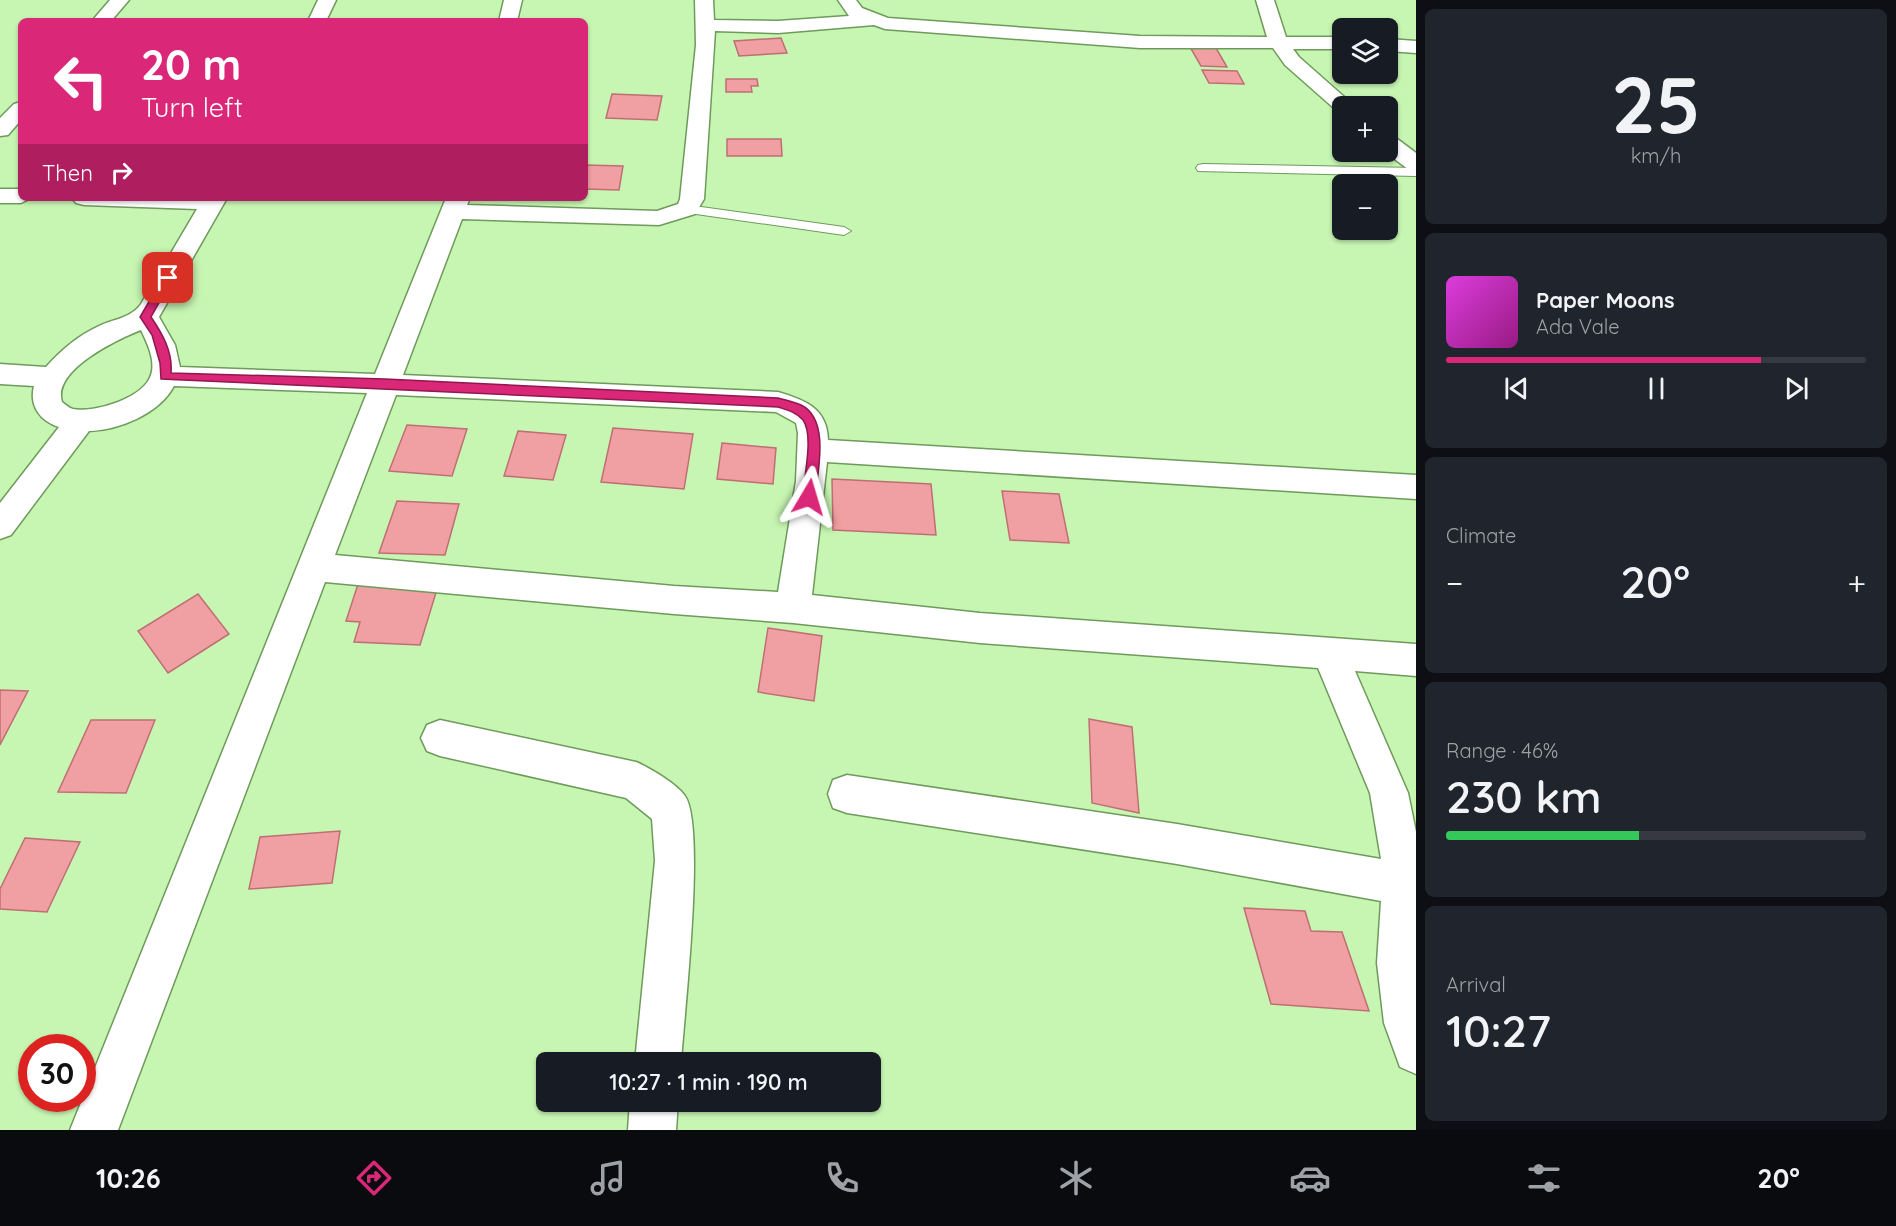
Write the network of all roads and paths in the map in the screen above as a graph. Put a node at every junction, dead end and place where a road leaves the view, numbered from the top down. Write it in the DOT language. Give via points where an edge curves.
graph roads {
  1 [pos="120,0"];
  2 [pos="327,0"];
  3 [pos="513,0"];
  4 [pos="704,0"];
  5 [pos="847,0"];
  6 [pos="1265,0"];
  7 [pos="104,18"];
  8 [pos="318,18"];
  9 [pos="509,18"];
  10 [pos="872,20"];
  11 [pos="706,25"];
  12 [pos="1278,42"];
  13 [pos="1332,44"];
  14 [pos="1398,45"];
  15 [pos="1416,46"];
  16 [pos="1332,96"];
  17 [pos="18,111"];
  18 [pos="0,130"];
  19 [pos="1398,150"];
  20 [pos="1416,164"];
  21 [pos="1203,168"];
  22 [pos="1416,172"];
  23 [pos="0,196"];
  24 [pos="18,196"];
  25 [pos="213,201"];
  26 [pos="455,205"];
  27 [pos="687,209"];
  28 [pos="844,231"];
  29 [pos="146,317"];
  30 [pos="0,374"];
  31 [pos="165,376"];
  32 [pos="52,377"];
  33 [pos="385,384"];
  34 [pos="81,420"];
  35 [pos="814,450"];
  36 [pos="1416,487"];
  37 [pos="0,526"];
  38 [pos="313,567"];
  39 [pos="793,608"];
  40 [pos="1330,655"];
  41 [pos="1416,660"];
  42 [pos="440,738"];
  43 [pos="847,794"];
  44 [pos="1409,885"];
  45 [pos="1416,1051"];
  46 [pos="659,1052"];
  47 [pos="653,1112"];
  48 [pos="94,1130"];
  49 [pos="652,1130"];
  1 -- 7 [label="street"];
  2 -- 8 [label="street"];
  3 -- 9 [label="street"];
  4 -- 11 [label="street"];
  5 -- 10 [label="street" via="855,12"];
  6 -- 12 [label="street"];
  10 -- 11 [label="street" via="778,27"];
  10 -- 12 [label="street" via="1140,42"];
  11 -- 27 [label="street" via="694,181"];
  12 -- 13 [label="street"];
  12 -- 16 [label="street" via="1292,61"];
  14 -- 15 [label="street"];
  17 -- 18 [label="street"];
  19 -- 20 [label="street"];
  21 -- 22 [label="lane"];
  23 -- 24 [label="street"];
  25 -- 29 [label="street"];
  26 -- 27 [label="street" via="660,218"];
  26 -- 33 [label="street"];
  27 -- 28 [label="lane"];
  29 -- 31 [label="street" via="157,335 166,363"];
  29 -- 32 [label="street" via="107,333"];
  30 -- 32 [label="street"];
  31 -- 33 [label="street"];
  31 -- 34 [label="street" via="160,387 137,405 101,419"];
  32 -- 34 [label="street" via="47,404 63,417"];
  33 -- 35 [label="street" via="778,402 798,408 810,420"];
  33 -- 38 [label="street"];
  34 -- 37 [label="street"];
  35 -- 36 [label="street"];
  35 -- 39 [label="street"];
  38 -- 39 [label="street"];
  38 -- 48 [label="street"];
  39 -- 40 [label="street" via="980,628"];
  40 -- 41 [label="street"];
  40 -- 44 [label="street" via="1389,793"];
  42 -- 46 [label="street" via="636,781 671,809 675,861"];
  43 -- 44 [label="street" via="1177,844"];
  44 -- 45 [label="street" via="1399,963 1406,1023"];
  47 -- 49 [label="street"];
}
